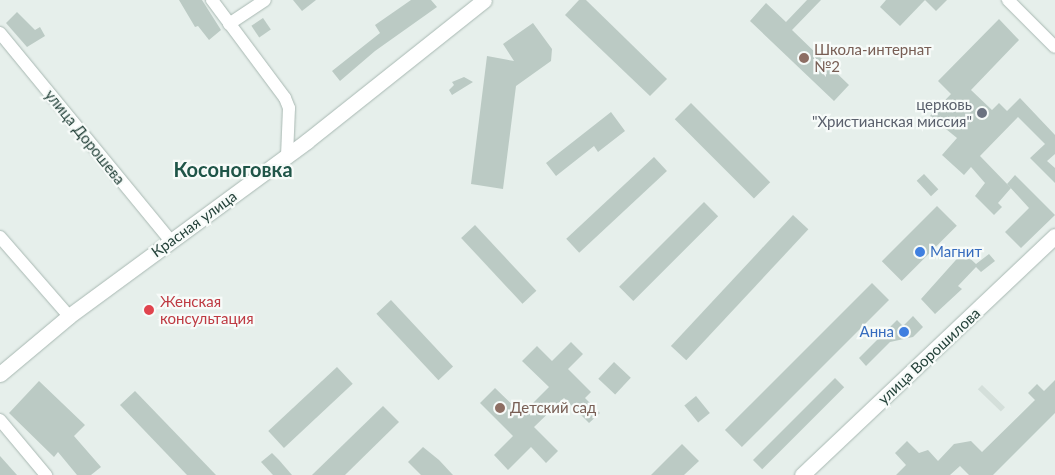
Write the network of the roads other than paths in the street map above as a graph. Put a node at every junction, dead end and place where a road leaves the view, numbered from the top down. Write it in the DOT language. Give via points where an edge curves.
graph roads {
  1 [pos="212,0"];
  2 [pos="265,0"];
  3 [pos="484,0"];
  4 [pos="1008,0"];
  5 [pos="229,24"];
  6 [pos="0,33"];
  7 [pos="1055,47"];
  8 [pos="287,155"];
  9 [pos="1055,236"];
  10 [pos="0,237"];
  11 [pos="170,241"];
  12 [pos="70,316"];
  13 [pos="0,374"];
  14 [pos="0,420"];
  15 [pos="46,475"];
  16 [pos="802,475"];
  1 -- 5 [label="street"];
  2 -- 5 [label="street"];
  3 -- 8 [label="street, Красная улица"];
  4 -- 7 [label="street"];
  5 -- 8 [label="street" via="288,103"];
  6 -- 11 [label="street, улица Дорошева"];
  8 -- 11 [label="street, Красная улица"];
  9 -- 16 [label="street, улица Ворошилова"];
  10 -- 12 [label="street"];
  11 -- 12 [label="street, Красная улица"];
  12 -- 13 [label="street, Красная улица"];
  14 -- 15 [label="street"];
}
